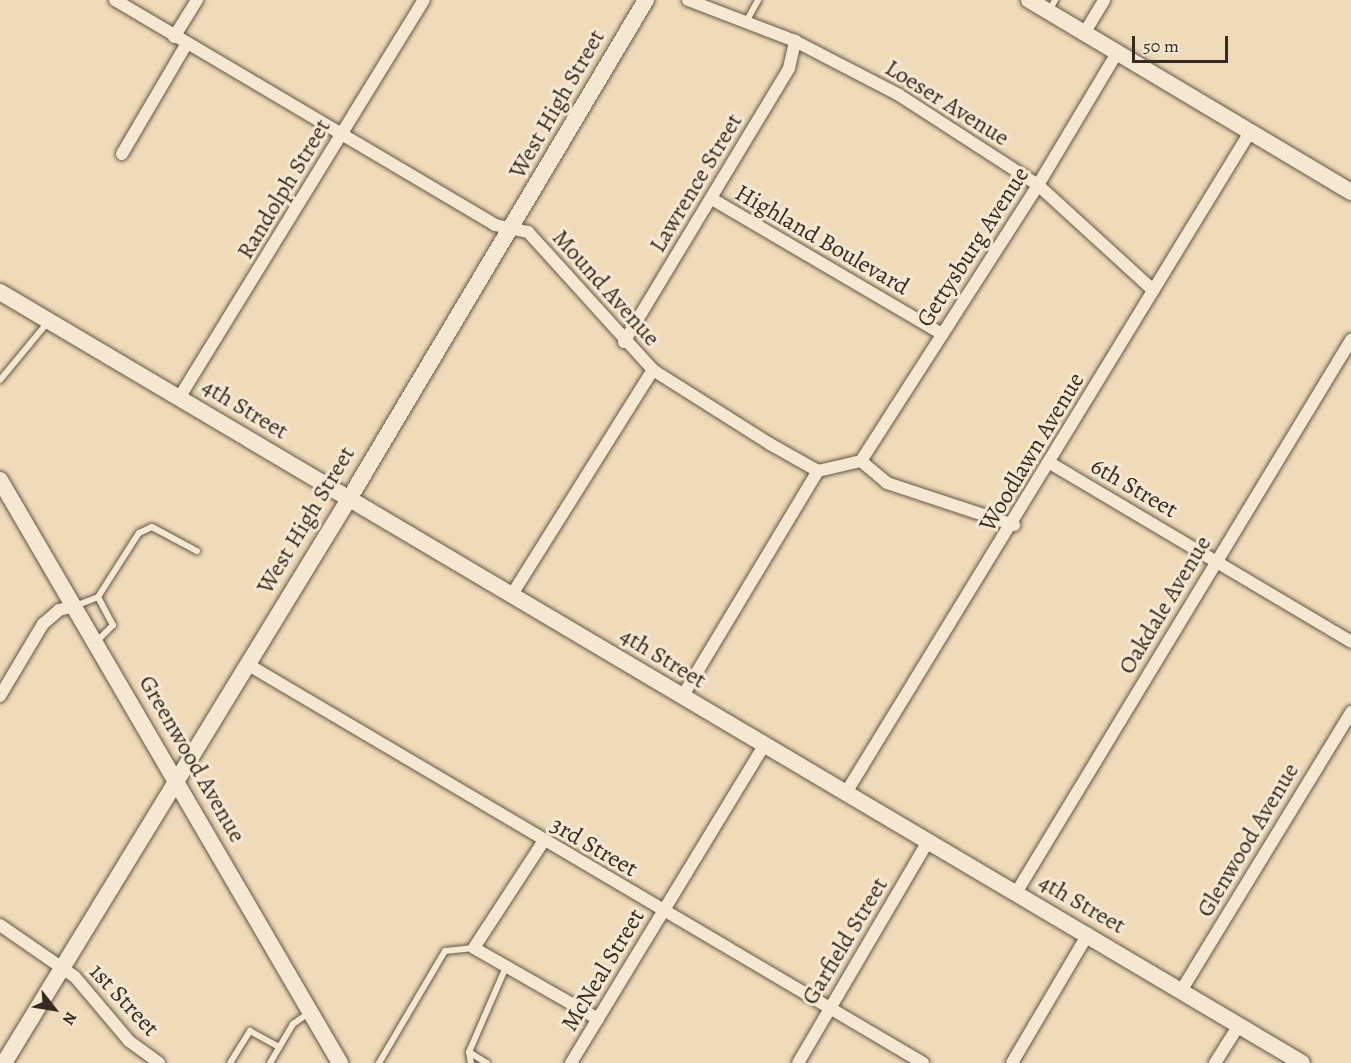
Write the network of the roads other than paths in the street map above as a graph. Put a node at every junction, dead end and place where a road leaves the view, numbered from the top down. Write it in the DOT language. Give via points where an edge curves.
graph roads {
  1 [pos="115,0"];
  2 [pos="197,0"];
  3 [pos="424,0"];
  4 [pos="646,0"];
  5 [pos="688,0"];
  6 [pos="758,0"];
  7 [pos="1029,0"];
  8 [pos="1104,0"];
  9 [pos="1052,6"];
  10 [pos="745,22"];
  11 [pos="1085,32"];
  12 [pos="174,37"];
  13 [pos="795,41"];
  14 [pos="186,45"];
  15 [pos="1117,53"];
  16 [pos="1250,132"];
  17 [pos="342,135"];
  18 [pos="122,154"];
  19 [pos="1038,185"];
  20 [pos="1351,192"];
  21 [pos="711,199"];
  22 [pos="510,230"];
  23 [pos="1153,290"];
  24 [pos="0,292"];
  25 [pos="48,321"];
  26 [pos="942,334"];
  27 [pos="1351,339"];
  28 [pos="624,342"];
  29 [pos="653,370"];
  30 [pos="0,380"];
  31 [pos="179,398"];
  32 [pos="861,462"];
  33 [pos="1050,463"];
  34 [pos="819,471"];
  35 [pos="2,489"];
  36 [pos="349,499"];
  37 [pos="1014,525"];
  38 [pos="197,551"];
  39 [pos="1217,561"];
  40 [pos="511,596"];
  41 [pos="98,597"];
  42 [pos="75,606"];
  43 [pos="96,641"];
  44 [pos="1351,642"];
  45 [pos="247,664"];
  46 [pos="0,696"];
  47 [pos="682,697"];
  48 [pos="1351,712"];
  49 [pos="764,746"];
  50 [pos="175,780"];
  51 [pos="847,791"];
  52 [pos="928,841"];
  53 [pos="543,842"];
  54 [pos="1017,893"];
  55 [pos="664,911"];
  56 [pos="0,925"];
  57 [pos="1088,934"];
  58 [pos="474,948"];
  59 [pos="506,966"];
  60 [pos="63,967"];
  61 [pos="1180,991"];
  62 [pos="831,1008"];
  63 [pos="309,1013"];
  64 [pos="598,1018"];
  65 [pos="1239,1025"];
  66 [pos="279,1047"];
  67 [pos="469,1052"];
  68 [pos="4,1063"];
  69 [pos="159,1063"];
  70 [pos="231,1063"];
  71 [pos="270,1063"];
  72 [pos="340,1063"];
  73 [pos="379,1063"];
  74 [pos="471,1063"];
  75 [pos="487,1063"];
  76 [pos="571,1063"];
  77 [pos="798,1063"];
  78 [pos="923,1063"];
  79 [pos="1012,1063"];
  80 [pos="1215,1063"];
  81 [pos="1302,1063"];
  1 -- 12 [label="street, Mound Avenue"];
  2 -- 12 [label="street"];
  3 -- 17 [label="street, Randolph Street"];
  4 -- 22 [label="street, West High Street"];
  5 -- 10 [label="street, Loeser Avenue"];
  6 -- 10 [label="lane"];
  7 -- 9 [label="street"];
  8 -- 11 [label="street"];
  9 -- 11 [label="street"];
  10 -- 13 [label="street, Loeser Avenue"];
  11 -- 15 [label="street"];
  12 -- 14 [label="street, Mound Avenue"];
  13 -- 19 [label="street, Loeser Avenue" via="880,84"];
  13 -- 21 [label="street, Lawrence Street" via="789,68"];
  14 -- 17 [label="street, Mound Avenue"];
  14 -- 18 [label="street"];
  15 -- 16 [label="street"];
  15 -- 19 [label="street, Gettysburg Avenue"];
  16 -- 20 [label="street"];
  16 -- 23 [label="street, Woodlawn Avenue"];
  17 -- 22 [label="street, Mound Avenue" via="495,225"];
  17 -- 31 [label="street, Randolph Street"];
  19 -- 23 [label="street, Loeser Avenue"];
  19 -- 26 [label="street, Gettysburg Avenue"];
  21 -- 26 [label="street, Highland Boulevard"];
  21 -- 28 [label="street, Lawrence Street"];
  22 -- 28 [label="street, Mound Avenue" via="528,232"];
  22 -- 36 [label="street, West High Street"];
  23 -- 33 [label="street, Woodlawn Avenue"];
  24 -- 25 [label="street, 4th Street"];
  25 -- 30 [label="lane"];
  25 -- 31 [label="street, 4th Street"];
  26 -- 32 [label="street, Gettysburg Avenue"];
  27 -- 39 [label="street, Oakdale Avenue"];
  28 -- 29 [label="street, Mound Avenue"];
  29 -- 34 [label="street, Mound Avenue"];
  29 -- 40 [label="street"];
  31 -- 36 [label="street, 4th Street"];
  32 -- 34 [label="street"];
  32 -- 37 [label="street" via="887,483"];
  33 -- 37 [label="street, Woodlawn Avenue"];
  33 -- 39 [label="street, 6th Street"];
  34 -- 47 [label="street"];
  35 -- 42 [label="street, Greenwood Avenue"];
  36 -- 40 [label="street, 4th Street"];
  36 -- 45 [label="street, West High Street"];
  37 -- 51 [label="street, Woodlawn Avenue"];
  38 -- 41 [label="lane" via="152,527 139,533"];
  39 -- 44 [label="street, 6th Street"];
  39 -- 54 [label="street, Oakdale Avenue"];
  40 -- 47 [label="street, 4th Street"];
  41 -- 42 [label="lane"];
  41 -- 43 [label="lane" via="113,626"];
  42 -- 43 [label="street, Greenwood Avenue"];
  42 -- 46 [label="street" via="59,610 43,624"];
  43 -- 50 [label="street, Greenwood Avenue"];
  45 -- 50 [label="street, West High Street"];
  45 -- 53 [label="street, 3rd Street"];
  47 -- 49 [label="street, 4th Street"];
  48 -- 61 [label="street, Glenwood Avenue"];
  49 -- 51 [label="street, 4th Street"];
  49 -- 55 [label="street, McNeal Street"];
  50 -- 60 [label="street, West High Street"];
  50 -- 63 [label="street, Greenwood Avenue"];
  51 -- 52 [label="street, 4th Street"];
  52 -- 54 [label="street, 4th Street"];
  52 -- 62 [label="street, Garfield Street"];
  53 -- 55 [label="street, 3rd Street"];
  53 -- 58 [label="street"];
  54 -- 57 [label="street, 4th Street"];
  55 -- 62 [label="street, 3rd Street"];
  55 -- 64 [label="street, McNeal Street"];
  56 -- 60 [label="street, 1st Street"];
  57 -- 61 [label="street, 4th Street"];
  57 -- 79 [label="street"];
  58 -- 59 [label="street"];
  58 -- 73 [label="lane" via="445,951"];
  59 -- 64 [label="street"];
  59 -- 67 [label="lane"];
  60 -- 68 [label="street, West High Street"];
  60 -- 69 [label="street, 1st Street" via="129,1041"];
  61 -- 65 [label="street, 4th Street"];
  62 -- 77 [label="street, Garfield Street"];
  62 -- 78 [label="street, 3rd Street"];
  63 -- 66 [label="lane" via="293,1024"];
  63 -- 72 [label="street, Greenwood Avenue"];
  64 -- 76 [label="street, McNeal Street"];
  65 -- 80 [label="street"];
  65 -- 81 [label="street, 4th Street"];
  66 -- 70 [label="lane" via="250,1030"];
  66 -- 71 [label="lane"];
  67 -- 74 [label="lane"];
  67 -- 75 [label="lane"];
}
